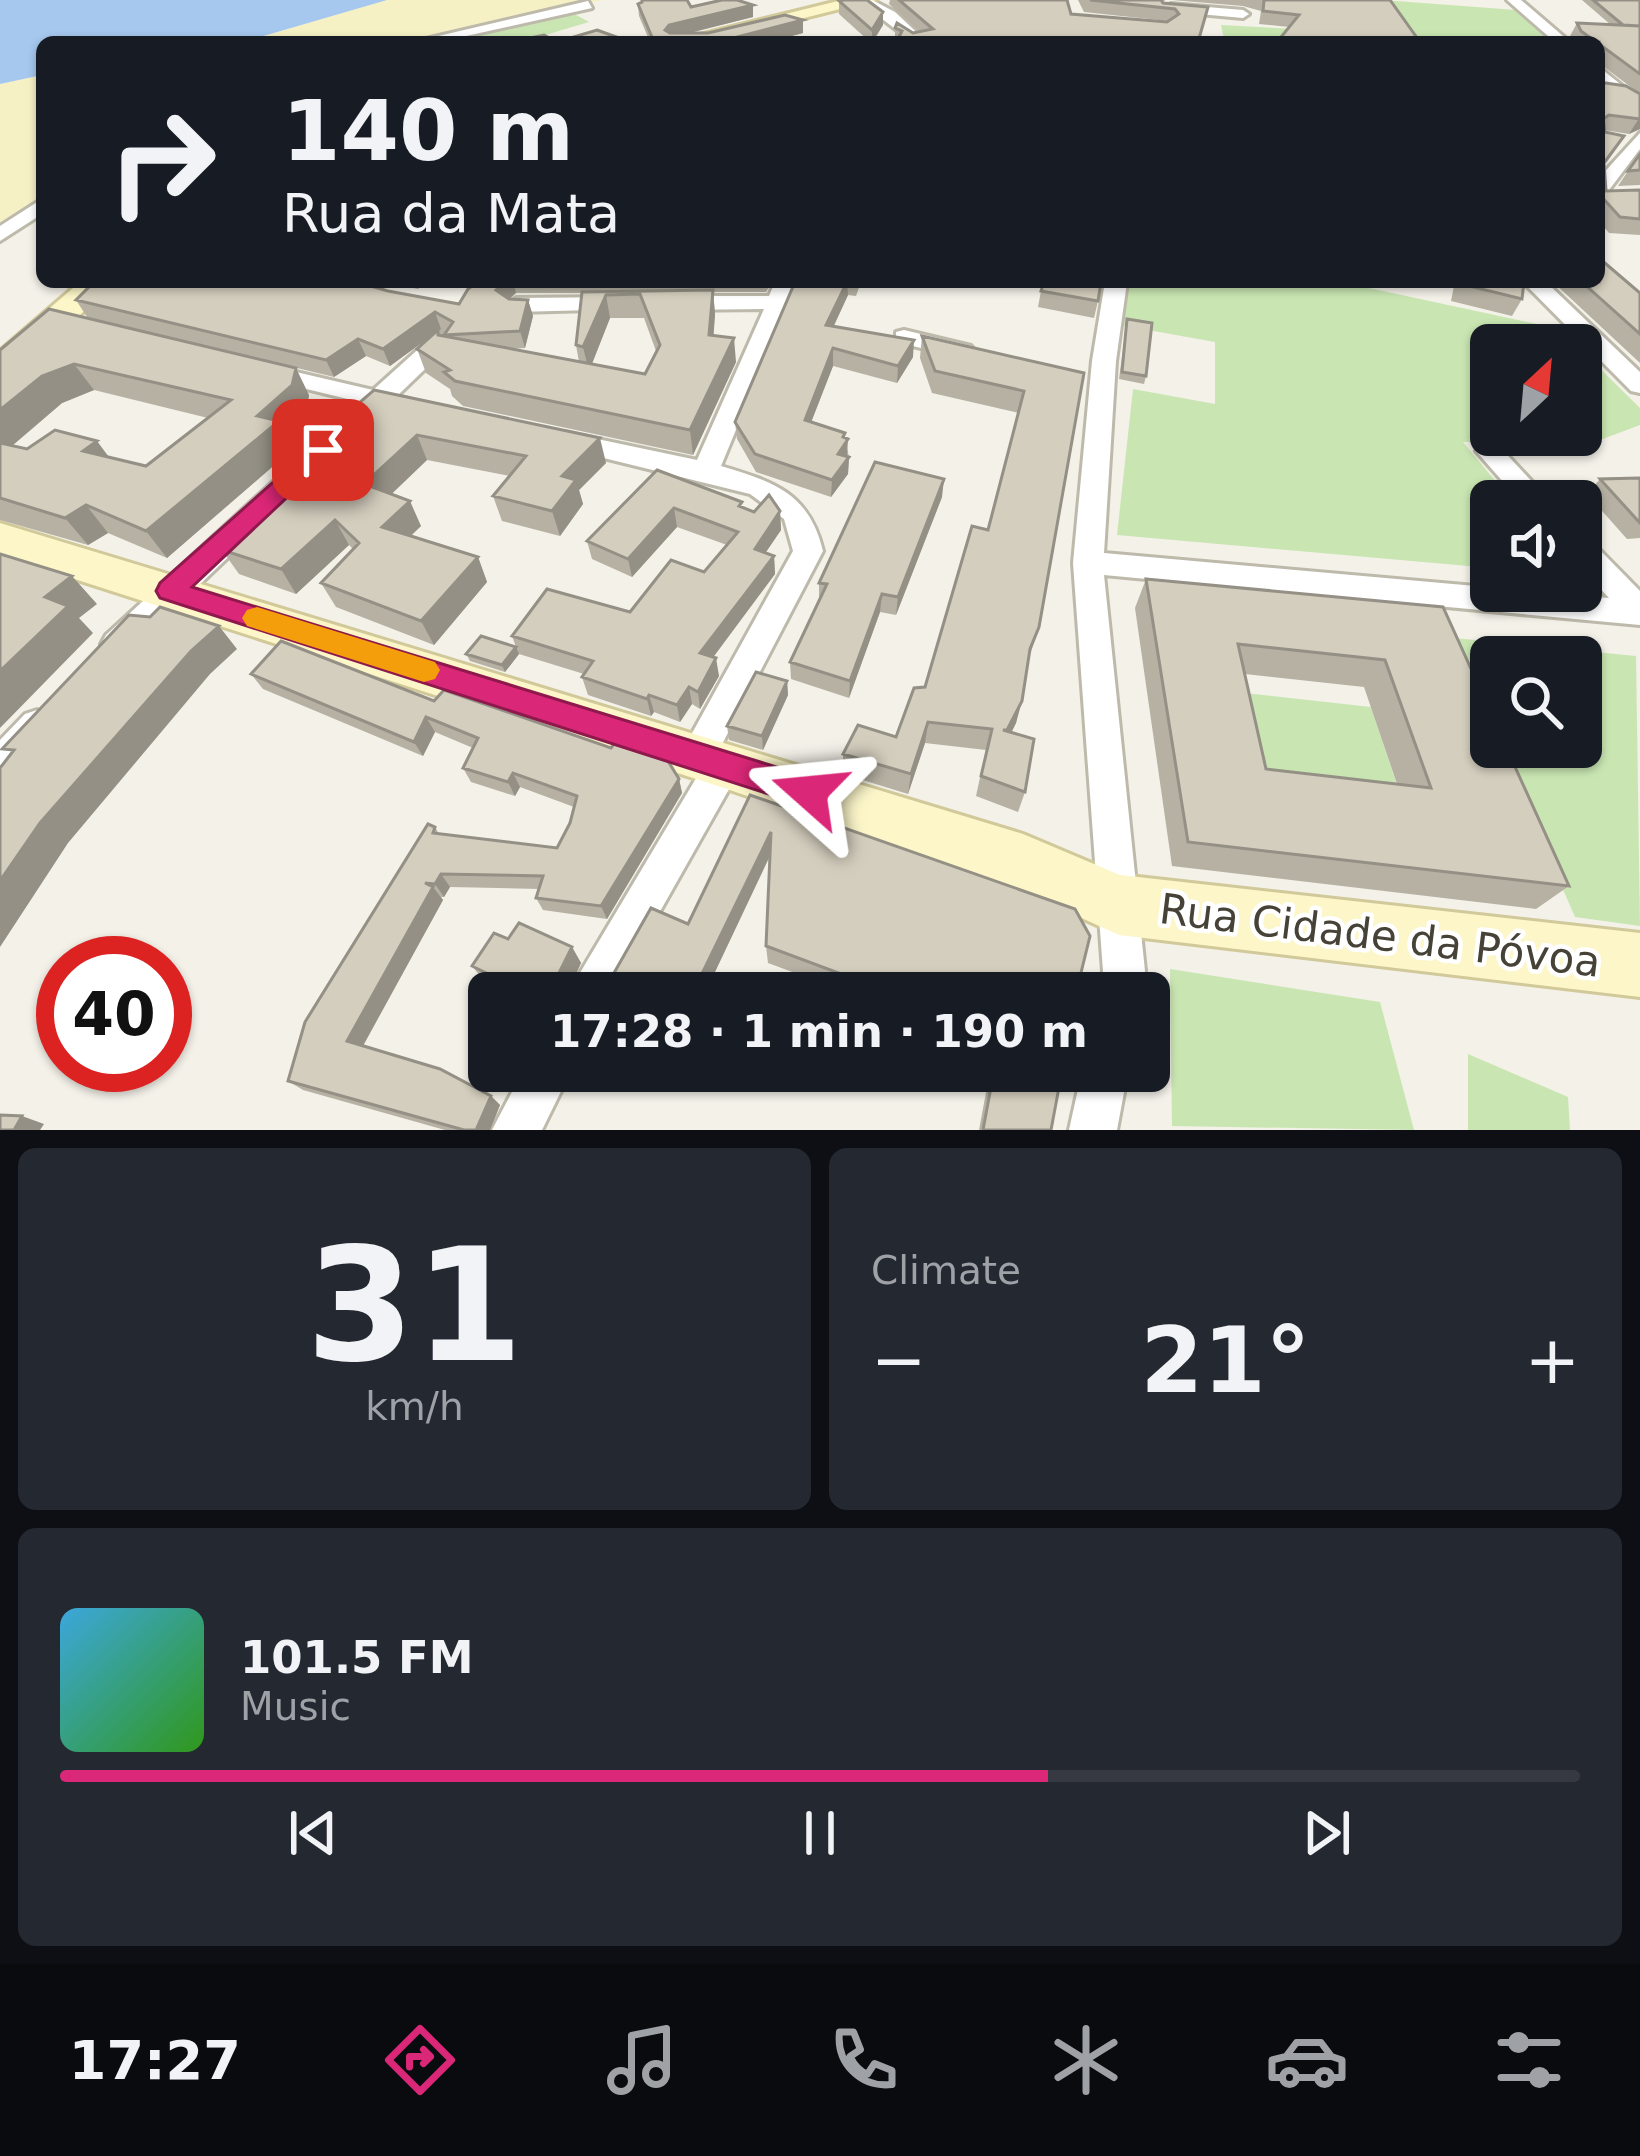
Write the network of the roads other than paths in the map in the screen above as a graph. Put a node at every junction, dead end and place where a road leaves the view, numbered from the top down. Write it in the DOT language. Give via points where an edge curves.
graph roads {
  1 [pos="866,0"];
  2 [pos="1513,0"];
  3 [pos="588,4"];
  4 [pos="1164,4"];
  5 [pos="1243,14"];
  6 [pos="1164,26"];
  7 [pos="447,36"];
  8 [pos="707,36"];
  9 [pos="912,36"];
  10 [pos="1556,36"];
  11 [pos="1605,76"];
  12 [pos="1640,108"];
  13 [pos="1631,142"];
  14 [pos="1606,194"];
  15 [pos="36,209"];
  16 [pos="0,236"];
  17 [pos="95,288"];
  18 [pos="1115,288"];
  19 [pos="1540,288"];
  20 [pos="782,292"];
  21 [pos="516,305"];
  22 [pos="904,337"];
  23 [pos="442,340"];
  24 [pos="992,358"];
  25 [pos="240,366"];
  26 [pos="0,370"];
  27 [pos="1640,386"];
  28 [pos="378,400"];
  29 [pos="425,410"];
  30 [pos="542,435"];
  31 [pos="1494,456"];
  32 [pos="706,471"];
  33 [pos="1516,480"];
  34 [pos="7,549"];
  35 [pos="1088,563"];
  36 [pos="1602,571"];
  37 [pos="170,591"];
  38 [pos="1640,612"];
  39 [pos="90,672"];
  40 [pos="58,704"];
  41 [pos="711,760"];
  42 [pos="0,764"];
  43 [pos="1120,905"];
  44 [pos="1640,965"];
  45 [pos="601,972"];
  46 [pos="1124,972"];
  47 [pos="537,1092"];
  48 [pos="1101,1092"];
  49 [pos="516,1130"];
  50 [pos="1093,1130"];
  1 -- 8 [label="street"];
  1 -- 9 [label="street"];
  2 -- 10 [label="street"];
  3 -- 7 [label="street"];
  4 -- 5 [label="street"];
  4 -- 6 [label="street"];
  11 -- 12 [label="street"];
  13 -- 14 [label="street"];
  15 -- 16 [label="street"];
  17 -- 26 [label="street" via="68,324"];
  18 -- 35 [label="street" via="1092,382"];
  19 -- 27 [label="street"];
  20 -- 21 [label="street"];
  20 -- 32 [label="street"];
  22 -- 24 [label="street"];
  23 -- 28 [label="street"];
  25 -- 28 [label="street"];
  28 -- 29 [label="street"];
  28 -- 37 [label="street"];
  30 -- 32 [label="street"];
  31 -- 33 [label="street"];
  32 -- 41 [label="street" via="787,503 799,513 808,551"];
  34 -- 37 [label="street, Rua Cidade da Póvoa"];
  35 -- 38 [label="street"];
  35 -- 43 [label="street"];
  36 -- 38 [label="street"];
  37 -- 39 [label="street"];
  37 -- 41 [label="street, Rua Cidade da Póvoa"];
  40 -- 42 [label="street"];
  41 -- 43 [label="street, Rua Cidade da Póvoa" via="1023,862"];
  41 -- 45 [label="street"];
  43 -- 44 [label="street, Rua Cidade da Póvoa"];
  43 -- 46 [label="street"];
  47 -- 49 [label="street"];
  48 -- 50 [label="street"];
}
